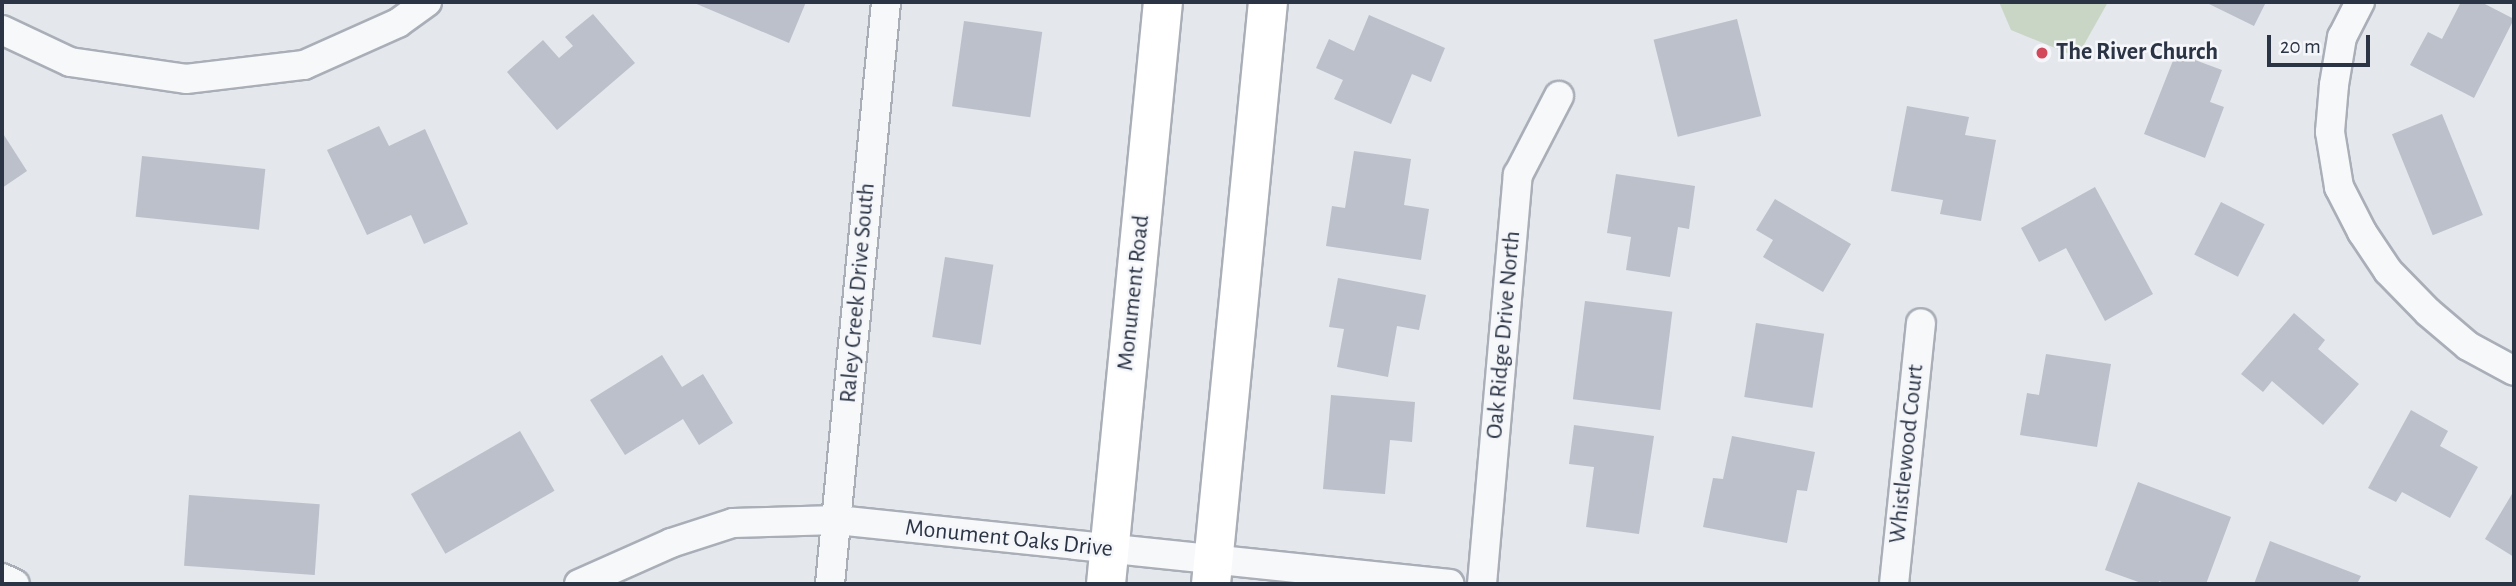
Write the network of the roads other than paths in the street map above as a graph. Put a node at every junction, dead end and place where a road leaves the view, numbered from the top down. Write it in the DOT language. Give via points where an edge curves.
graph roads {
  1 [pos="427,2"];
  2 [pos="886,2"];
  3 [pos="1163,2"];
  4 [pos="1268,2"];
  5 [pos="2360,2"];
  6 [pos="2,30"];
  7 [pos="1559,96"];
  8 [pos="1921,323"];
  9 [pos="2514,371"];
  10 [pos="837,520"];
  11 [pos="1107,567"];
  12 [pos="1212,573"];
  13 [pos="2,578"];
  14 [pos="15,584"];
  15 [pos="579,584"];
  16 [pos="830,584"];
  17 [pos="1450,584"];
  18 [pos="1482,584"];
  19 [pos="1894,584"];
  1 -- 6 [label="street" via="398,23 304,65 186,79 70,62"];
  2 -- 10 [label="street, Raley Creek Drive South"];
  3 -- 11 [label="main road, Monument Road"];
  4 -- 12 [label="main road"];
  5 -- 9 [label="street" via="2342,37 2330,132 2339,187 2388,271 2468,346"];
  7 -- 18 [label="street, Oak Ridge Drive North" via="1518,175"];
  8 -- 19 [label="street, Whistlewood Court"];
  10 -- 11 [label="street, Monument Oaks Drive"];
  10 -- 15 [label="street, Monument Oaks Drive" via="733,523 671,543"];
  10 -- 16 [label="street, Raley Creek Drive South"];
  11 -- 12 [label="street, Monument Oaks Drive"];
  12 -- 17 [label="street, Monument Oaks Drive"];
  13 -- 14 [label="street"];
}
